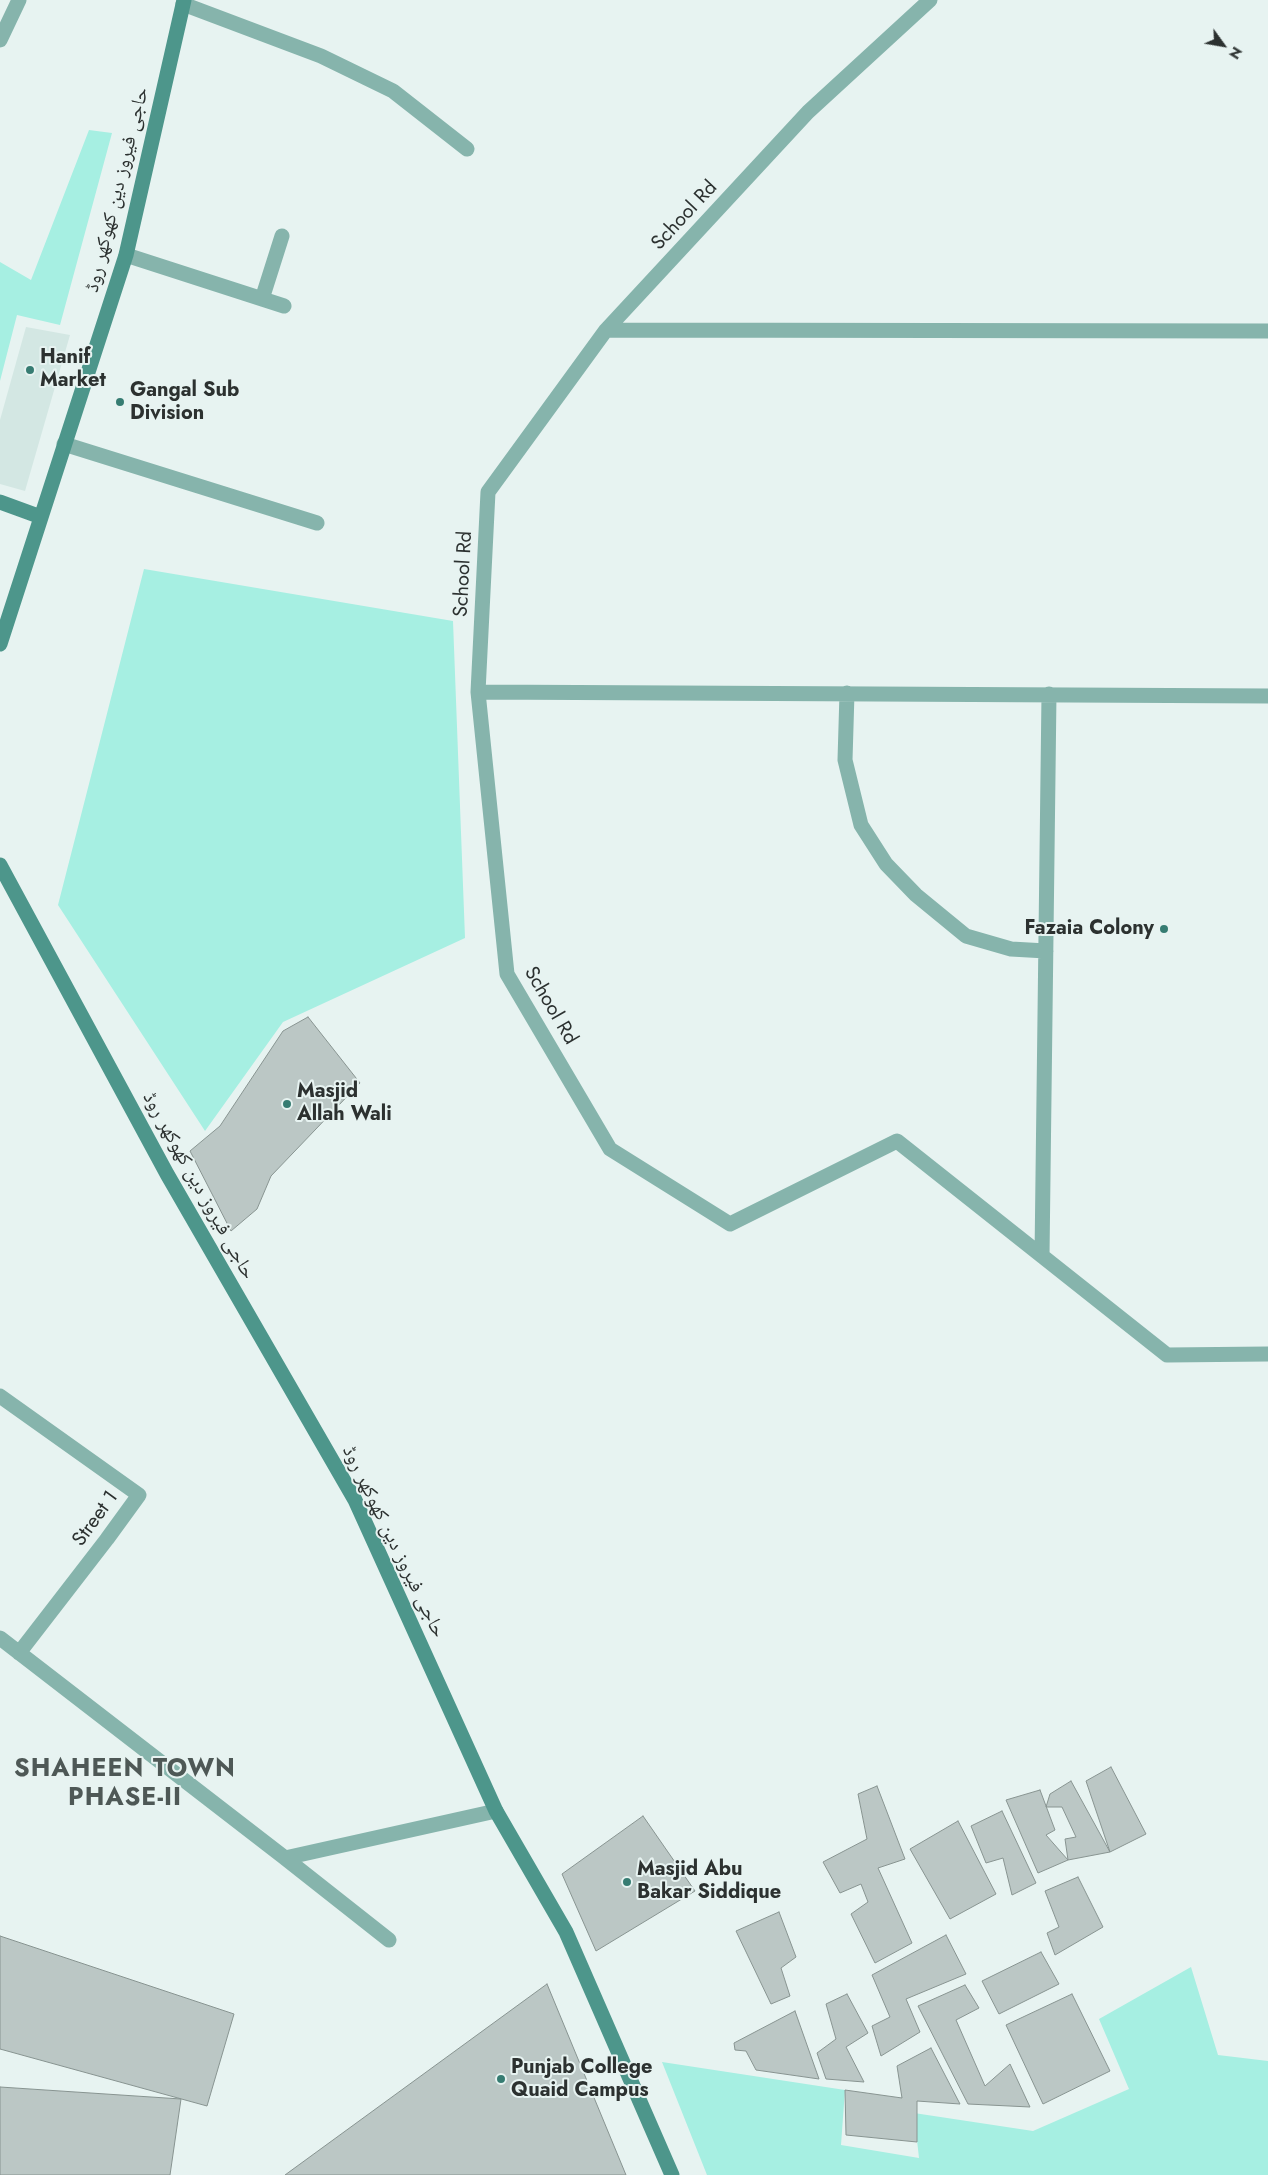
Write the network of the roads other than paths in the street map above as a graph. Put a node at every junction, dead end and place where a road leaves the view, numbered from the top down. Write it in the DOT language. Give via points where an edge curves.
graph roads {
  1 [pos="19,0"];
  2 [pos="930,0"];
  3 [pos="183,2"];
  4 [pos="0,40"];
  5 [pos="468,149"];
  6 [pos="282,236"];
  7 [pos="126,255"];
  8 [pos="262,299"];
  9 [pos="284,306"];
  10 [pos="606,330"];
  11 [pos="1268,331"];
  12 [pos="64,444"];
  13 [pos="0,502"];
  14 [pos="41,517"];
  15 [pos="317,523"];
  16 [pos="0,644"];
  17 [pos="478,692"];
  18 [pos="847,693"];
  19 [pos="1049,694"];
  20 [pos="1268,696"];
  21 [pos="0,865"];
  22 [pos="1046,951"];
  23 [pos="1042,1256"];
  24 [pos="1268,1354"];
  25 [pos="0,1396"];
  26 [pos="0,1638"];
  27 [pos="19,1653"];
  28 [pos="496,1811"];
  29 [pos="285,1858"];
  30 [pos="389,1940"];
  31 [pos="672,2175"];
  1 -- 4 [label="street"];
  2 -- 10 [label="street, School Rd" via="808,112"];
  3 -- 5 [label="street" via="321,56 393,91"];
  3 -- 7 [label="street, حاجی فیروز دین کھوکھر روڈ"];
  6 -- 8 [label="street"];
  7 -- 8 [label="street"];
  7 -- 12 [label="street, حاجی فیروز دین کھوکھر روڈ"];
  8 -- 9 [label="street"];
  10 -- 11 [label="street"];
  10 -- 17 [label="street, School Rd" via="488,492"];
  12 -- 14 [label="street, حاجی فیروز دین کھوکھر روڈ"];
  12 -- 15 [label="street"];
  13 -- 14 [label="street"];
  14 -- 16 [label="street, حاجی فیروز دین کھوکھر روڈ"];
  17 -- 18 [label="street"];
  17 -- 23 [label="street, School Rd" via="507,974 610,1148 730,1224 897,1141"];
  18 -- 19 [label="street"];
  18 -- 22 [label="street" via="845,760 861,825 886,864 916,895 966,936 1011,949"];
  19 -- 20 [label="street"];
  19 -- 22 [label="street"];
  21 -- 28 [label="street, حاجی فیروز دین کھوکھر روڈ" via="167,1174 355,1500"];
  22 -- 23 [label="street"];
  23 -- 24 [label="street" via="1167,1355"];
  25 -- 27 [label="street, Street 1" via="138,1495"];
  26 -- 27 [label="street"];
  27 -- 29 [label="street"];
  28 -- 29 [label="street"];
  28 -- 31 [label="street, حاجی فیروز دین کھوکھر روڈ" via="566,1932"];
  29 -- 30 [label="street"];
}
